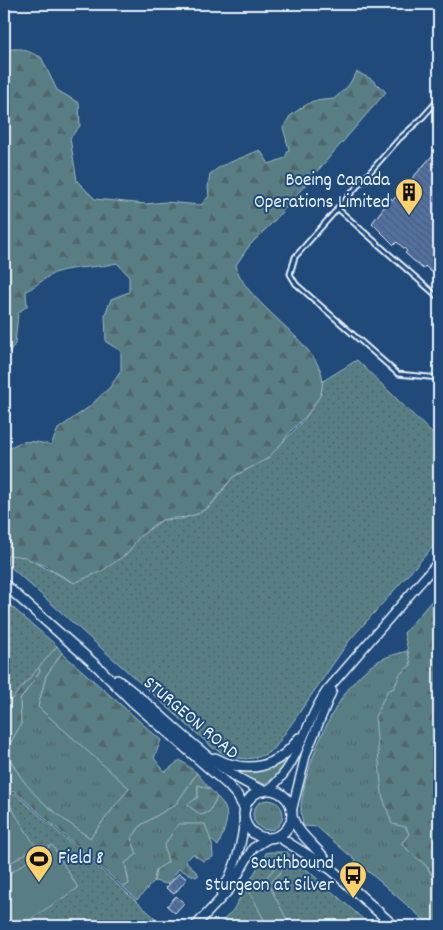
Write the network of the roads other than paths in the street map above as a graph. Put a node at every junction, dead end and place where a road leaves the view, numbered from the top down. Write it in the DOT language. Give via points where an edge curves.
graph roads {
  1 [pos="439,98"];
  2 [pos="337,208"];
  3 [pos="439,298"];
  4 [pos="439,378"];
  5 [pos="439,561"];
  6 [pos="4,584"];
  7 [pos="99,668"];
  8 [pos="344,670"];
  9 [pos="309,724"];
  10 [pos="299,738"];
  11 [pos="204,751"];
  12 [pos="266,790"];
  13 [pos="244,813"];
  14 [pos="292,813"];
  15 [pos="273,837"];
  16 [pos="332,870"];
  17 [pos="214,907"];
  18 [pos="195,926"];
  19 [pos="394,926"];
  1 -- 2 [label="lane"];
  2 -- 3 [label="lane"];
  2 -- 4 [label="lane" via="295,257 290,268 292,279 398,374"];
  5 -- 8 [label="street"];
  6 -- 7 [label="main road, STURGEON ROAD"];
  7 -- 11 [label="main road, STURGEON ROAD" via="138,694"];
  7 -- 13 [label="main road, STURGEON ROAD" via="227,784 238,795"];
  8 -- 9 [label="street" via="322,696"];
  8 -- 14 [label="street" via="317,723 298,780"];
  9 -- 10 [label="street"];
  9 -- 12 [label="street" via="289,769"];
  10 -- 11 [label="main road" via="284,755 260,768 241,767"];
  11 -- 12 [label="main road, STURGEON ROAD" via="234,777"];
  12 -- 13 [label="main road" via="251,797"];
  12 -- 14 [label="main road" via="284,796"];
  13 -- 15 [label="main road" via="253,833"];
  13 -- 17 [label="street" via="242,843"];
  14 -- 15 [label="main road" via="287,829"];
  14 -- 16 [label="main road" via="299,832 327,858"];
  15 -- 16 [label="main road"];
  15 -- 17 [label="street" via="253,848 230,889"];
  16 -- 19 [label="main road"];
  17 -- 18 [label="street"];
}
